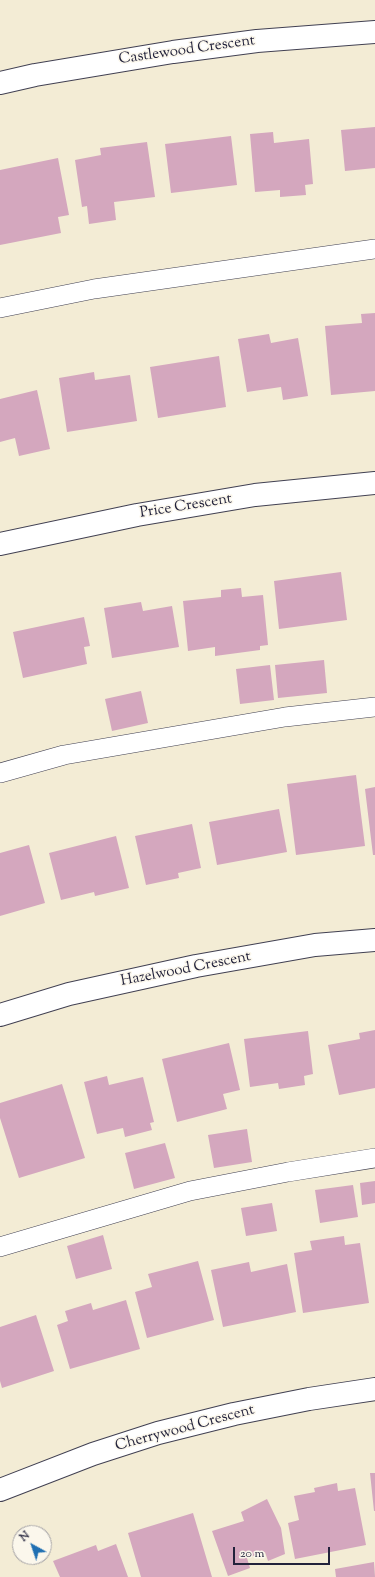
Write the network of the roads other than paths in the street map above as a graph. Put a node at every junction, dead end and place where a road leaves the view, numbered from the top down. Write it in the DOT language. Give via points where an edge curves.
graph roads {
  1 [pos="375,32"];
  2 [pos="0,83"];
  3 [pos="375,249"];
  4 [pos="0,308"];
  5 [pos="375,483"];
  6 [pos="0,544"];
  7 [pos="375,707"];
  8 [pos="0,773"];
  9 [pos="375,940"];
  10 [pos="0,1015"];
  11 [pos="375,1158"];
  12 [pos="0,1246"];
  13 [pos="375,1388"];
  14 [pos="0,1490"];
  1 -- 2 [label="street, Castlewood Crescent" via="257,41 174,52"];
  3 -- 4 [label="lane" via="94,289"];
  5 -- 6 [label="street, Price Crescent" via="255,495 137,514"];
  7 -- 8 [label="lane" via="285,717 64,755"];
  9 -- 10 [label="street, Hazelwood Crescent" via="315,945 196,966 69,994"];
  11 -- 12 [label="lane" via="190,1191"];
  13 -- 14 [label="street, Cherrywood Crescent" via="234,1414 158,1433 93,1454"];
}
